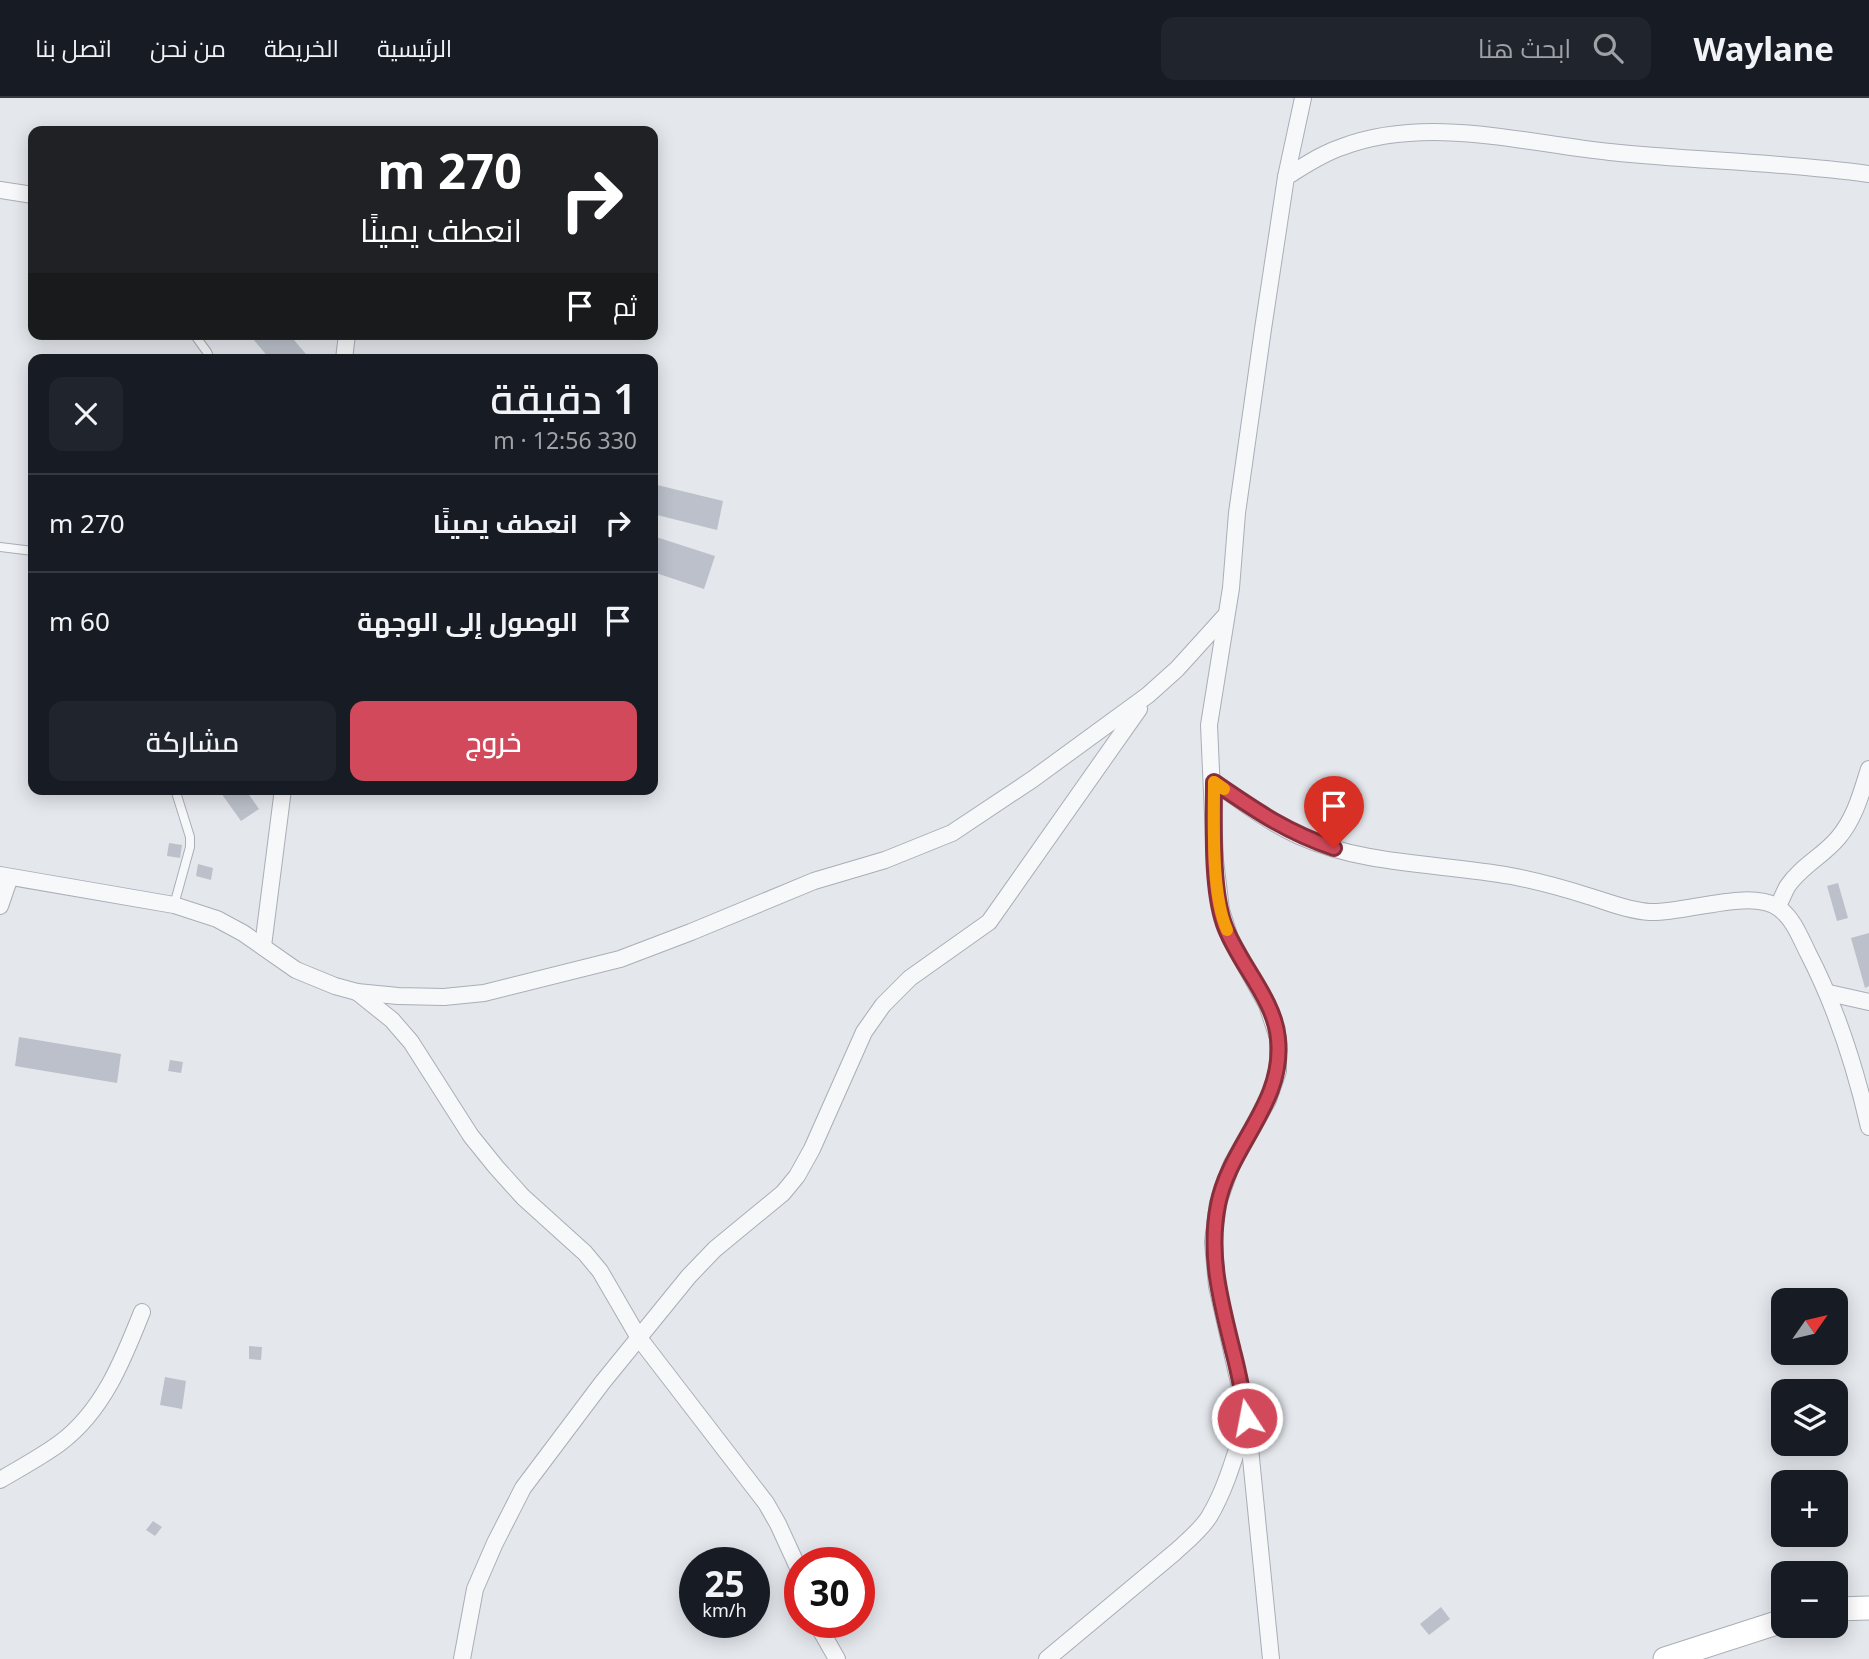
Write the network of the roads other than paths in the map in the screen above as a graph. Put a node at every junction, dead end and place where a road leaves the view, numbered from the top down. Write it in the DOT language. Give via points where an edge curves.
graph roads {
  1 [pos="1303,98"];
  2 [pos="1869,174"];
  3 [pos="1286,177"];
  4 [pos="0,190"];
  5 [pos="28,194"];
  6 [pos="0,547"];
  7 [pos="28,550"];
  8 [pos="1225,616"];
  9 [pos="1148,695"];
  10 [pos="1869,769"];
  11 [pos="1214,782"];
  12 [pos="177,795"];
  13 [pos="281,795"];
  14 [pos="5,876"];
  15 [pos="174,905"];
  16 [pos="0,906"];
  17 [pos="1778,906"];
  18 [pos="263,946"];
  19 [pos="357,992"];
  20 [pos="1829,993"];
  21 [pos="1869,1002"];
  22 [pos="1869,1127"];
  23 [pos="142,1312"];
  24 [pos="639,1338"];
  25 [pos="1247,1418"];
  26 [pos="0,1480"];
  27 [pos="789,1547"];
  28 [pos="1869,1608"];
  29 [pos="1848,1609"];
  30 [pos="1771,1625"];
  31 [pos="825,1638"];
  32 [pos="462,1659"];
  33 [pos="837,1659"];
  34 [pos="1046,1659"];
  35 [pos="1271,1659"];
  36 [pos="1665,1659"];
  1 -- 3 [label="street"];
  2 -- 3 [label="street" via="1419,132 1344,146"];
  3 -- 8 [label="street"];
  4 -- 5 [label="street"];
  6 -- 7 [label="lane"];
  8 -- 9 [label="street"];
  8 -- 11 [label="street" via="1209,724"];
  9 -- 19 [label="street" via="953,833 885,860 814,881 620,958 518,985 444,998"];
  9 -- 24 [label="street" via="989,922 910,978 883,1005 864,1032 797,1176 697,1267"];
  10 -- 17 [label="street" via="1847,826 1788,886"];
  11 -- 17 [label="street" via="1298,836 1371,859 1511,876 1650,912 1725,901"];
  11 -- 25 [label="street" via="1215,860 1224,924 1267,1005 1278,1038 1278,1070 1268,1100 1232,1164 1218,1203 1213,1242 1217,1286"];
  12 -- 15 [label="lane" via="190,847"];
  13 -- 18 [label="street"];
  14 -- 15 [label="street"];
  14 -- 16 [label="street"];
  15 -- 18 [label="street" via="216,919"];
  17 -- 20 [label="street" via="1792,920"];
  18 -- 19 [label="street" via="296,970"];
  19 -- 24 [label="street" via="411,1042 496,1167 600,1271"];
  20 -- 21 [label="street"];
  20 -- 22 [label="street"];
  23 -- 26 [label="street" via="100,1402 61,1443"];
  24 -- 27 [label="street" via="766,1503"];
  24 -- 32 [label="street" via="523,1488 475,1589"];
  25 -- 34 [label="street" via="1226,1480 1208,1518 1193,1536"];
  25 -- 35 [label="street"];
  28 -- 29 [label="street"];
  30 -- 36 [label="street"];
  31 -- 33 [label="street"];
}
